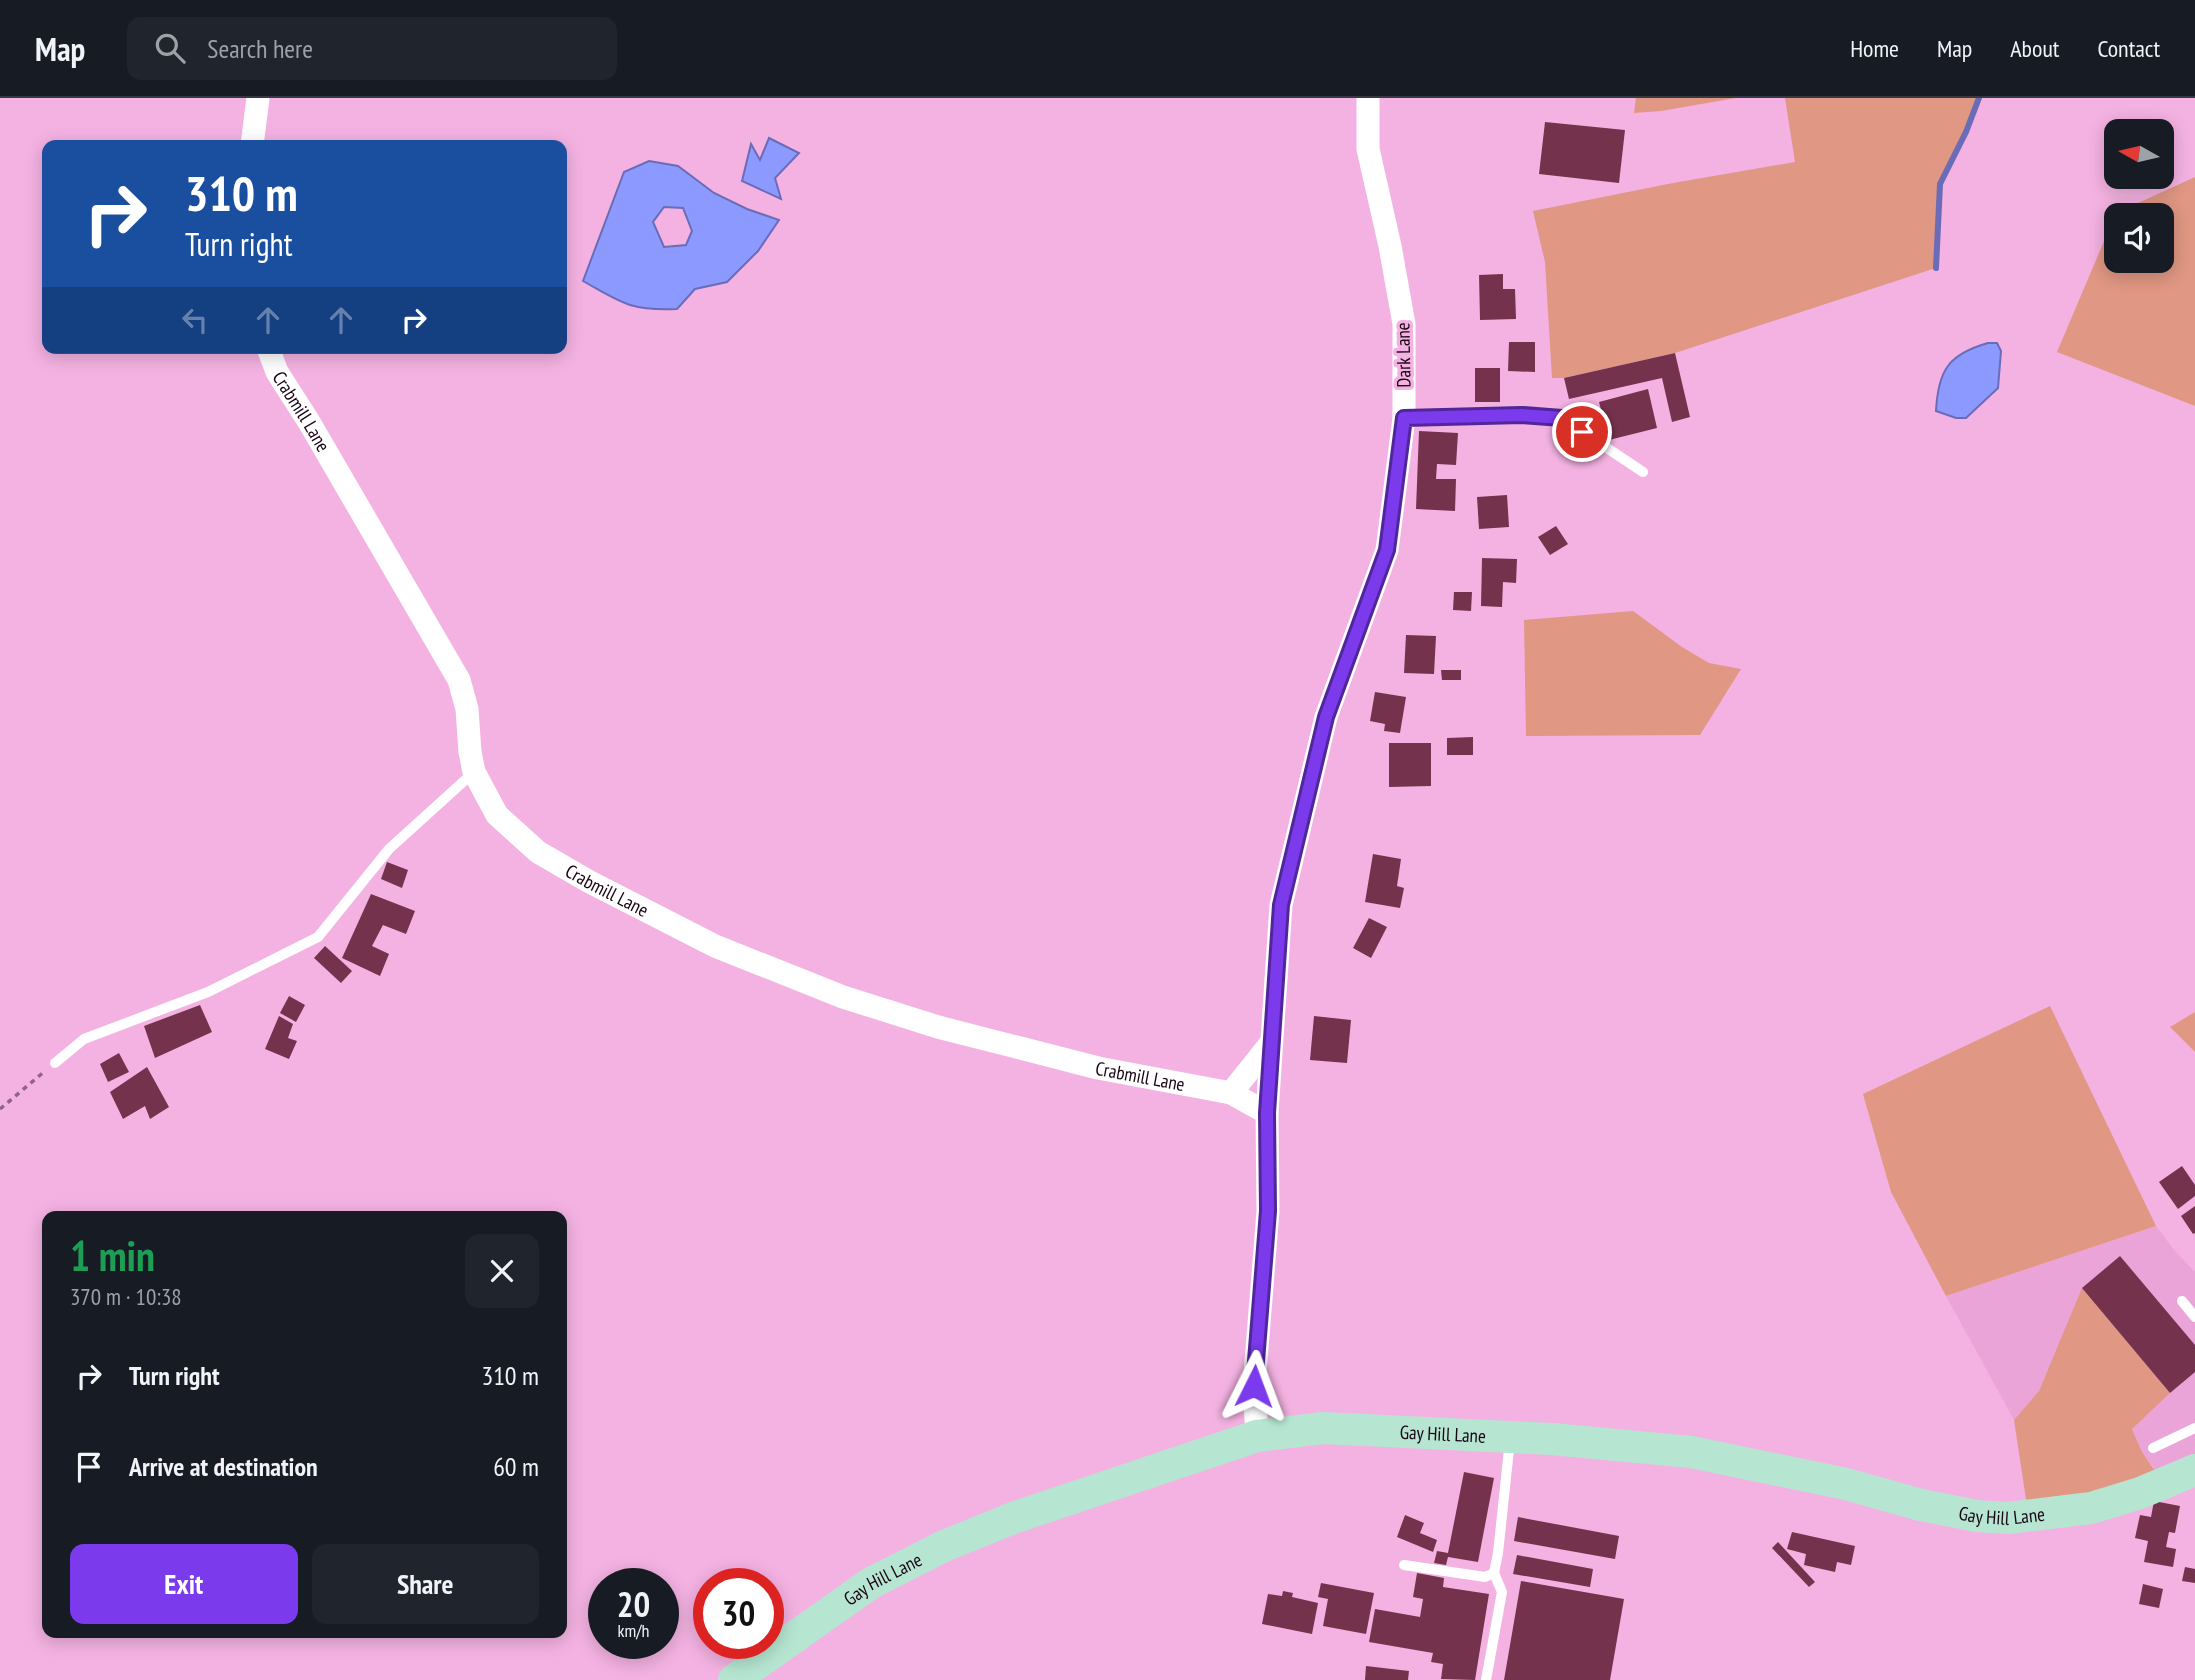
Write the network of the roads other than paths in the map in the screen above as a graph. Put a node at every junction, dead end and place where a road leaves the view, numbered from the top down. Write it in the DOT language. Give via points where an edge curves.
graph roads {
  1 [pos="258,98"];
  2 [pos="1368,98"];
  3 [pos="253,140"];
  4 [pos="270,354"];
  5 [pos="1404,418"];
  6 [pos="1643,472"];
  7 [pos="474,772"];
  8 [pos="1272,1043"];
  9 [pos="54,1063"];
  10 [pos="1231,1093"];
  11 [pos="1267,1113"];
  12 [pos="2182,1301"];
  13 [pos="2195,1317"];
  14 [pos="2195,1428"];
  15 [pos="1257,1436"];
  16 [pos="1510,1437"];
  17 [pos="2153,1448"];
  18 [pos="2195,1470"];
  19 [pos="1404,1565"];
  20 [pos="1494,1573"];
  21 [pos="734,1680"];
  22 [pos="1486,1680"];
  1 -- 3 [label="street"];
  2 -- 5 [label="street, Dark Lane" via="1368,149 1404,324"];
  4 -- 7 [label="street, Crabmill Lane" via="458,680 467,709"];
  5 -- 6 [label="lane" via="1562,418"];
  5 -- 8 [label="street, Dark Lane" via="1387,550 1326,717 1281,905"];
  7 -- 9 [label="lane" via="389,849 318,937 208,992 84,1039"];
  7 -- 10 [label="street, Crabmill Lane" via="497,815 538,852 715,946 843,997 938,1027 1098,1068"];
  8 -- 10 [label="street"];
  8 -- 11 [label="street, Dark Lane"];
  10 -- 11 [label="street, Crabmill Lane"];
  11 -- 15 [label="street, Dark Lane" via="1268,1211 1254,1386"];
  12 -- 13 [label="lane"];
  14 -- 17 [label="lane"];
  15 -- 16 [label="street, Gay Hill Lane" via="1323,1429"];
  15 -- 21 [label="street, Gay Hill Lane" via="1013,1518 944,1546 871,1583"];
  16 -- 18 [label="street, Gay Hill Lane" via="1691,1452 1846,1484 1921,1505 2008,1518 2091,1508"];
  16 -- 20 [label="lane"];
  19 -- 20 [label="lane" via="1485,1577"];
  20 -- 22 [label="lane" via="1502,1592"];
}
